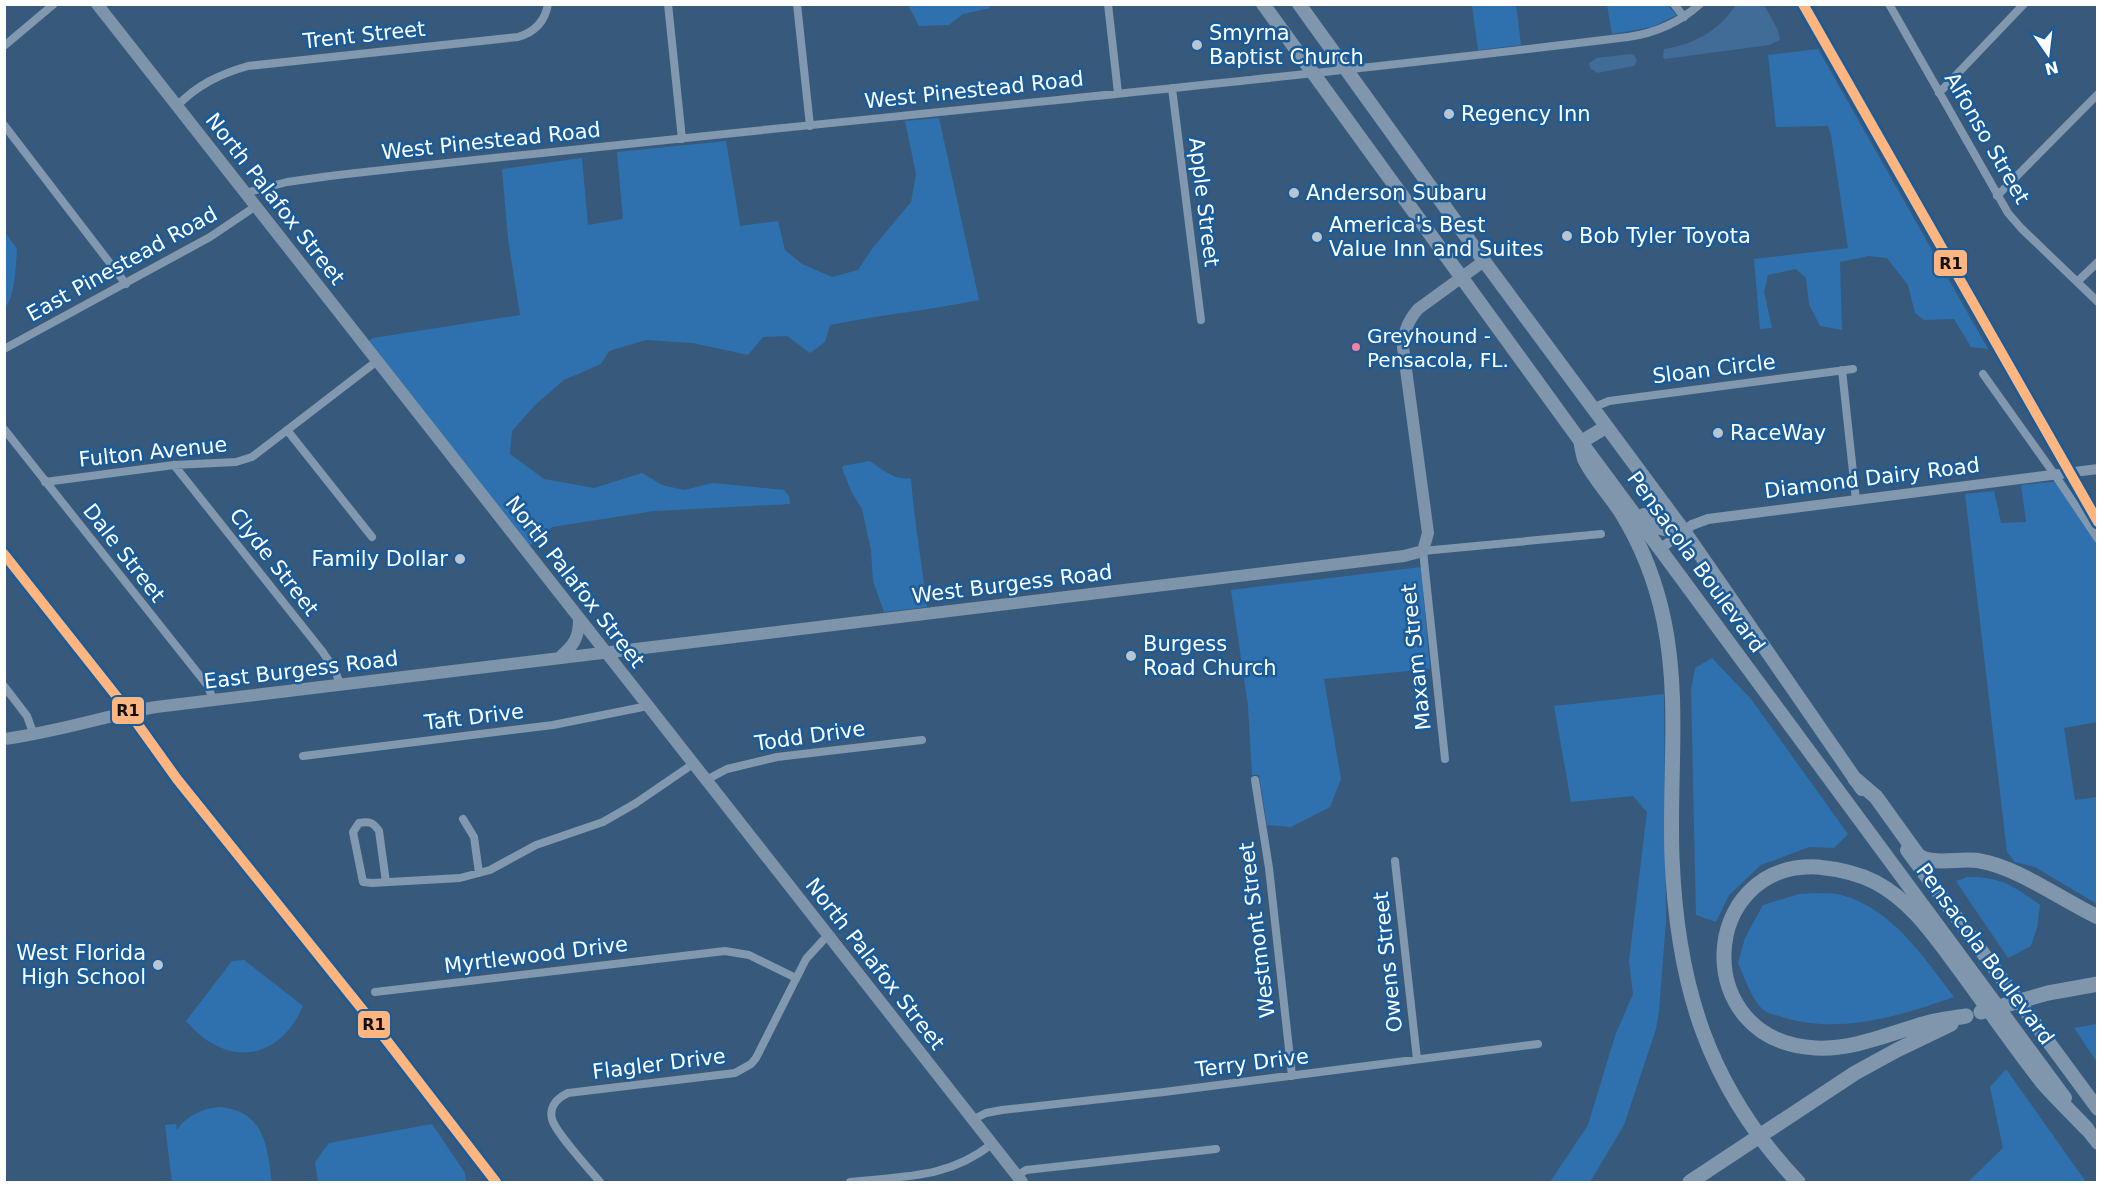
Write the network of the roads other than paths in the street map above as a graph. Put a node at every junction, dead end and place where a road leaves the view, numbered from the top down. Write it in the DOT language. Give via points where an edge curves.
graph roads {
  1 [pos="54,4"];
  2 [pos="97,4"];
  3 [pos="548,4"];
  4 [pos="668,4"];
  5 [pos="797,4"];
  6 [pos="1108,4"];
  7 [pos="1263,4"];
  8 [pos="1299,4"];
  9 [pos="1674,4"];
  10 [pos="1700,4"];
  11 [pos="1888,4"];
  12 [pos="2024,4"];
  13 [pos="1684,17"];
  14 [pos="4,46"];
  15 [pos="1346,70"];
  16 [pos="1314,75"];
  17 [pos="1172,88"];
  18 [pos="1118,93"];
  19 [pos="1939,93"];
  20 [pos="2097,94"];
  21 [pos="177,106"];
  22 [pos="4,125"];
  23 [pos="810,126"];
  24 [pos="682,139"];
  25 [pos="245,193"];
  26 [pos="1997,196"];
  27 [pos="256,207"];
  28 [pos="1484,261"];
  29 [pos="2097,262"];
  30 [pos="1462,278"];
  31 [pos="2077,282"];
  32 [pos="126,284"];
  33 [pos="2097,302"];
  34 [pos="1201,320"];
  35 [pos="4,349"];
  36 [pos="377,361"];
  37 [pos="1852,369"];
  38 [pos="1842,370"];
  39 [pos="1983,374"];
  40 [pos="1592,408"];
  41 [pos="1605,427"];
  42 [pos="4,429"];
  43 [pos="287,430"];
  44 [pos="1585,440"];
  45 [pos="174,465"];
  46 [pos="2097,469"];
  47 [pos="2055,475"];
  48 [pos="45,482"];
  49 [pos="1856,500"];
  50 [pos="1684,531"];
  51 [pos="1601,534"];
  52 [pos="372,537"];
  53 [pos="2097,539"];
  54 [pos="1660,549"];
  55 [pos="1423,551"];
  56 [pos="579,619"];
  57 [pos="605,652"];
  58 [pos="560,657"];
  59 [pos="340,684"];
  60 [pos="4,686"];
  61 [pos="213,700"];
  62 [pos="648,706"];
  63 [pos="34,735"];
  64 [pos="4,739"];
  65 [pos="922,740"];
  66 [pos="303,756"];
  67 [pos="1445,759"];
  68 [pos="693,764"];
  69 [pos="1855,779"];
  70 [pos="706,780"];
  71 [pos="1256,780"];
  72 [pos="463,819"];
  73 [pos="1395,861"];
  74 [pos="479,873"];
  75 [pos="386,882"];
  76 [pos="2097,917"];
  77 [pos="827,936"];
  78 [pos="796,978"];
  79 [pos="2097,984"];
  80 [pos="375,992"];
  81 [pos="2097,992"];
  82 [pos="2048,993"];
  83 [pos="1966,1016"];
  84 [pos="1538,1044"];
  85 [pos="1417,1059"];
  86 [pos="1292,1076"];
  87 [pos="2097,1109"];
  88 [pos="972,1120"];
  89 [pos="2087,1129"];
  90 [pos="2097,1143"];
  91 [pos="992,1144"];
  92 [pos="1216,1149"];
  93 [pos="1019,1179"];
  94 [pos="600,1182"];
  95 [pos="850,1182"];
  96 [pos="1690,1182"];
  97 [pos="1798,1182"];
  1 -- 14 [label="street"];
  2 -- 21 [label="main road, North Palafox Street"];
  3 -- 21 [label="street, Trent Street" via="540,25 527,35 248,66 212,79"];
  4 -- 24 [label="street"];
  5 -- 23 [label="street"];
  6 -- 18 [label="street"];
  7 -- 16 [label="main road, Pensacola Boulevard"];
  8 -- 15 [label="main road, Pensacola Boulevard"];
  9 -- 13 [label="street"];
  10 -- 13 [label="street, West Pinestead Road"];
  11 -- 19 [label="street, Alfonso Street"];
  12 -- 19 [label="street"];
  13 -- 15 [label="street, West Pinestead Road" via="1654,32 1628,37"];
  15 -- 16 [label="street, West Pinestead Road"];
  15 -- 28 [label="main road, Pensacola Boulevard"];
  16 -- 17 [label="street, West Pinestead Road"];
  16 -- 30 [label="main road, Pensacola Boulevard"];
  17 -- 18 [label="street, West Pinestead Road"];
  17 -- 34 [label="street, Apple Street"];
  18 -- 23 [label="street, West Pinestead Road"];
  19 -- 26 [label="street, Alfonso Street"];
  20 -- 26 [label="street"];
  21 -- 25 [label="main road, North Palafox Street"];
  22 -- 32 [label="street"];
  23 -- 24 [label="street, West Pinestead Road"];
  24 -- 25 [label="street, West Pinestead Road" via="330,176"];
  25 -- 27 [label="main road, North Palafox Street"];
  26 -- 31 [label="street, Alfonso Street" via="2021,228"];
  27 -- 32 [label="street, East Pinestead Road"];
  27 -- 36 [label="main road, North Palafox Street"];
  28 -- 30 [label="main road"];
  28 -- 40 [label="main road, Pensacola Boulevard"];
  29 -- 31 [label="street"];
  30 -- 44 [label="main road, Pensacola Boulevard"];
  30 -- 55 [label="main road" via="1418,309 1404,336 1428,533"];
  31 -- 33 [label="street, Alfonso Street"];
  32 -- 35 [label="street, East Pinestead Road"];
  36 -- 43 [label="street, Fulton Avenue"];
  36 -- 56 [label="main road, North Palafox Street"];
  37 -- 38 [label="street, Sloan Circle"];
  38 -- 40 [label="street, Sloan Circle" via="1609,401"];
  38 -- 49 [label="street"];
  39 -- 47 [label="street"];
  40 -- 41 [label="main road, Pensacola Boulevard"];
  41 -- 44 [label="main road"];
  41 -- 50 [label="main road, Pensacola Boulevard"];
  42 -- 48 [label="street, Dale Street"];
  43 -- 45 [label="street, Fulton Avenue" via="252,457 237,462"];
  43 -- 52 [label="street"];
  44 -- 50 [label="main road" via="1650,524 1661,530"];
  44 -- 54 [label="main road, Pensacola Boulevard"];
  44 -- 97 [label="highway" via="1585,459 1639,542 1667,635 1673,695 1672,856 1679,939 1691,999 1708,1048 1731,1093 1763,1142"];
  45 -- 48 [label="street, Fulton Avenue"];
  45 -- 59 [label="street, Clyde Street" via="322,651"];
  46 -- 47 [label="street, Diamond Dairy Road"];
  47 -- 49 [label="street, Diamond Dairy Road"];
  47 -- 53 [label="street"];
  48 -- 61 [label="street, Dale Street" via="208,686"];
  49 -- 50 [label="street, Diamond Dairy Road" via="1708,519"];
  50 -- 54 [label="street, Diamond Dairy Road"];
  50 -- 69 [label="main road, Pensacola Boulevard"];
  51 -- 55 [label="street, West Burgess Road"];
  54 -- 89 [label="main road, Pensacola Boulevard"];
  55 -- 57 [label="main road, West Burgess Road"];
  55 -- 67 [label="street, Maxam Street"];
  56 -- 57 [label="main road, North Palafox Street"];
  56 -- 58 [label="main road" via="575,643"];
  57 -- 58 [label="main road, East Burgess Road"];
  57 -- 62 [label="main road, North Palafox Street"];
  58 -- 59 [label="main road, East Burgess Road"];
  59 -- 61 [label="main road, East Burgess Road"];
  60 -- 63 [label="street" via="27,716"];
  61 -- 63 [label="main road, East Burgess Road" via="129,711"];
  62 -- 66 [label="street, Taft Drive" via="565,723"];
  62 -- 68 [label="main road, North Palafox Street"];
  63 -- 64 [label="main road, East Burgess Road"];
  65 -- 70 [label="street, Todd Drive" via="777,757 727,769"];
  68 -- 70 [label="main road, North Palafox Street"];
  68 -- 74 [label="street" via="603,822 536,846"];
  69 -- 76 [label="highway" via="1876,797 1923,859 1968,859 1996,865"];
  69 -- 87 [label="main road, Pensacola Boulevard"];
  70 -- 77 [label="main road, North Palafox Street"];
  71 -- 86 [label="street, Westmont Street"];
  72 -- 74 [label="street" via="474,837"];
  73 -- 85 [label="street, Owens Street"];
  74 -- 75 [label="street" via="460,878"];
  75 -- 75 [label="street" via="363,882 353,832 358,823 367,821 379,831"];
  77 -- 78 [label="street, Flagler Drive" via="806,959"];
  77 -- 88 [label="main road, North Palafox Street"];
  78 -- 80 [label="street, Myrtlewood Drive" via="743,954 725,951"];
  78 -- 94 [label="street, Flagler Drive" via="756,1058 743,1070 568,1093 556,1100 552,1112 555,1125"];
  79 -- 82 [label="highway"];
  81 -- 82 [label="highway"];
  82 -- 83 [label="highway"];
  83 -- 89 [label="highway" via="1830,1049 1773,1038 1742,1013 1730,991 1723,964 1729,924 1753,890 1785,871 1830,868 1875,882 1920,917 2044,1083"];
  83 -- 96 [label="highway" via="1863,1068"];
  84 -- 85 [label="street, Terry Drive"];
  85 -- 86 [label="street, Terry Drive"];
  86 -- 88 [label="street, Terry Drive" via="1002,1110"];
  88 -- 91 [label="main road, North Palafox Street"];
  89 -- 90 [label="highway, Pensacola Boulevard"];
  91 -- 93 [label="main road, North Palafox Street"];
  91 -- 95 [label="street" via="947,1170"];
  92 -- 93 [label="street" via="1026,1170"];
}
